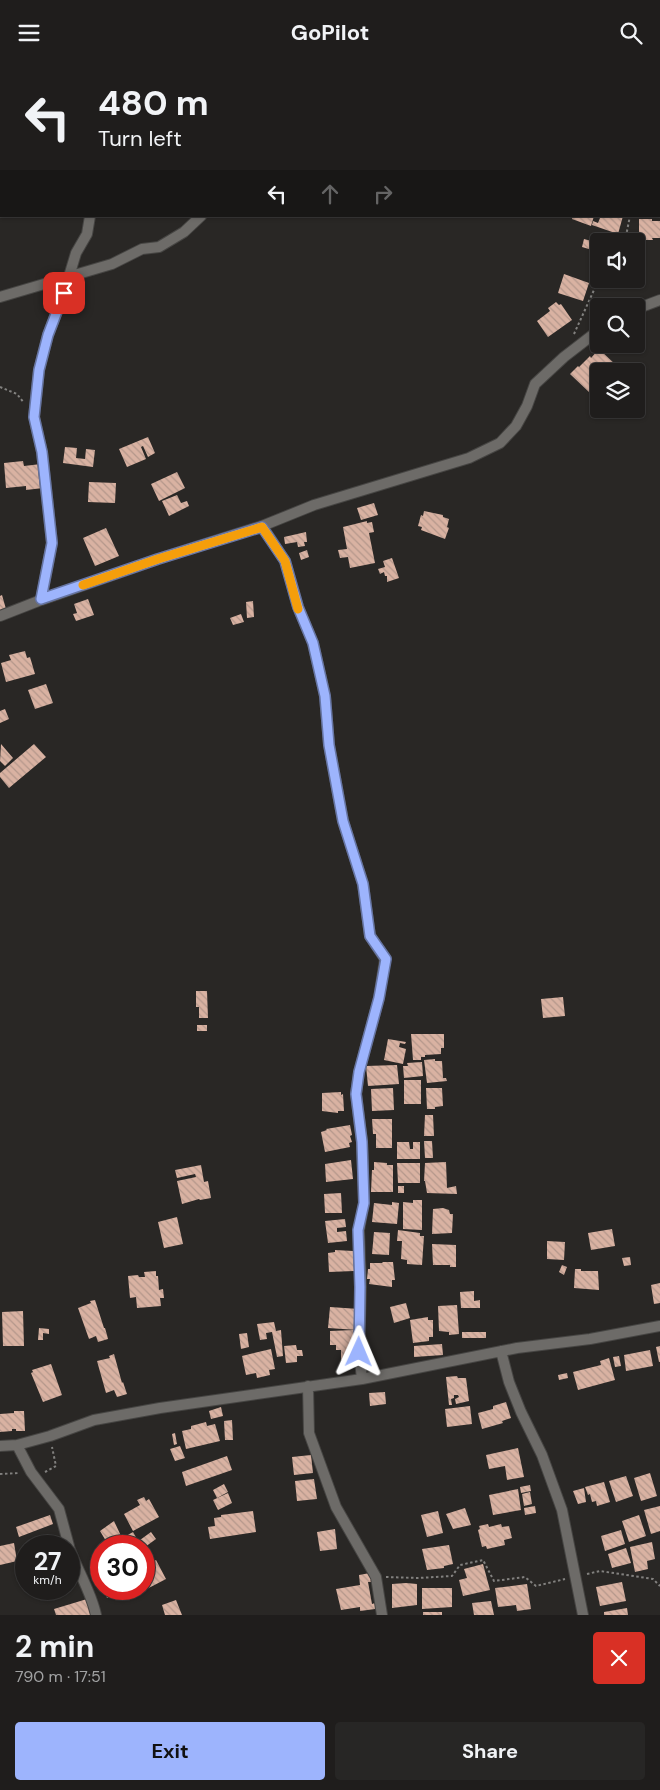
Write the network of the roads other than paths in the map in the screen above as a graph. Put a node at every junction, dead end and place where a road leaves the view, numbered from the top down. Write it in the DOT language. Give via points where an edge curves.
graph roads {
  1 [pos="90,217"];
  2 [pos="200,217"];
  3 [pos="67,278"];
  4 [pos="0,297"];
  5 [pos="660,300"];
  6 [pos="645,306"];
  7 [pos="590,337"];
  8 [pos="262,527"];
  9 [pos="41,599"];
  10 [pos="0,616"];
  11 [pos="660,1326"];
  12 [pos="500,1351"];
  13 [pos="362,1379"];
  14 [pos="308,1386"];
  15 [pos="17,1445"];
  16 [pos="0,1446"];
  17 [pos="66,1535"];
  18 [pos="80,1576"];
  19 [pos="96,1615"];
  20 [pos="382,1615"];
  21 [pos="583,1615"];
  1 -- 3 [label="street" via="87,234"];
  2 -- 3 [label="street" via="184,233 158,247 142,249 112,264"];
  3 -- 4 [label="street"];
  3 -- 9 [label="street" via="39,370 34,417 42,452 52,543"];
  5 -- 6 [label="street"];
  7 -- 8 [label="street" via="535,384 528,406 500,443 469,459 314,505"];
  8 -- 9 [label="street"];
  8 -- 13 [label="street" via="285,561 298,607 313,643 325,696 329,745 343,821 363,884 370,936 386,959 356,1094 364,1203 358,1230"];
  9 -- 10 [label="street"];
  11 -- 12 [label="street"];
  12 -- 13 [label="street"];
  12 -- 21 [label="street" via="509,1382 542,1455 562,1510"];
  13 -- 14 [label="street"];
  14 -- 15 [label="street" via="94,1420"];
  14 -- 20 [label="street" via="308,1433 336,1507 376,1577"];
  15 -- 16 [label="street"];
  15 -- 17 [label="street" via="31,1472 60,1509"];
  18 -- 19 [label="street"];
}
